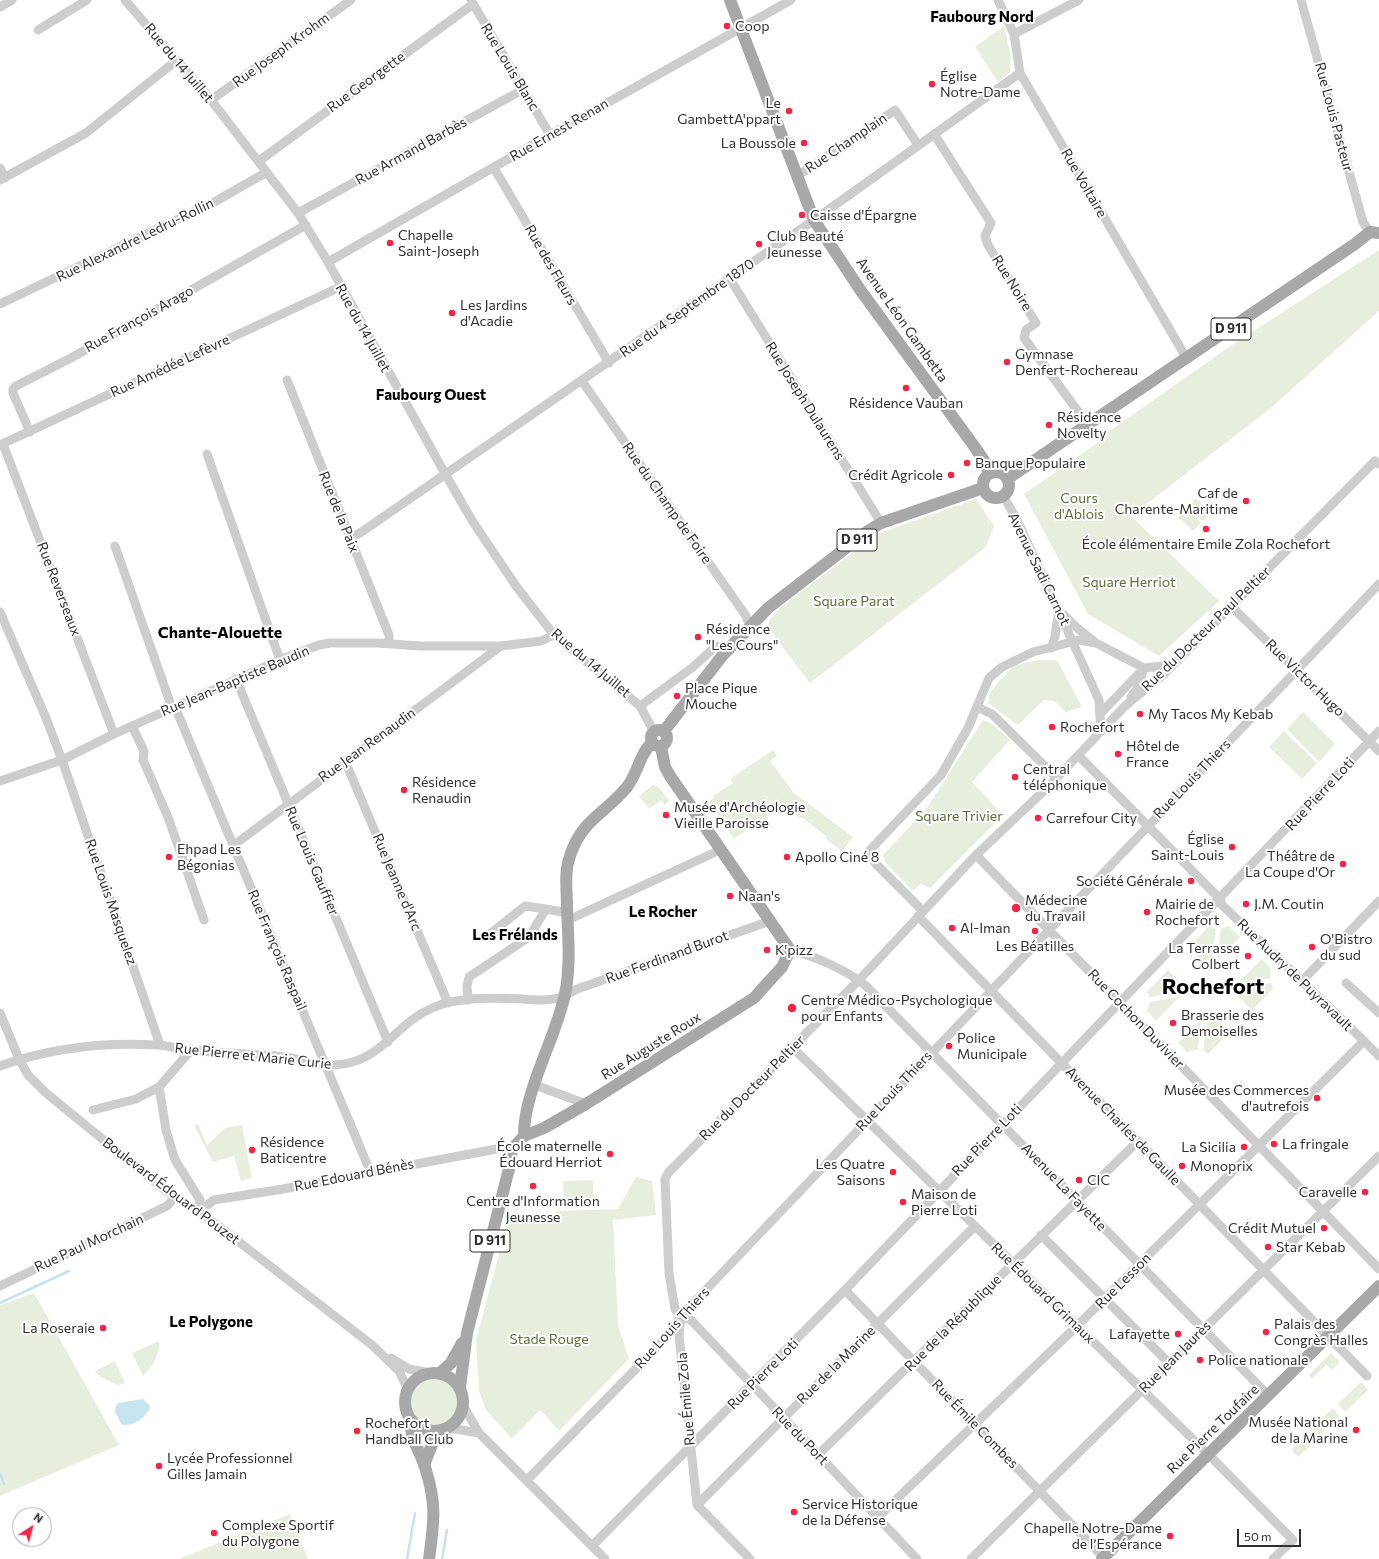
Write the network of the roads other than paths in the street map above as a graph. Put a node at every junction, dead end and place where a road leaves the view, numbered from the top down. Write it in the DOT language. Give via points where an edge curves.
graph roads {
  1 [pos="12,0"];
  2 [pos="87,0"];
  3 [pos="125,0"];
  4 [pos="351,0"];
  5 [pos="730,0"];
  6 [pos="791,0"];
  7 [pos="998,0"];
  8 [pos="1079,0"];
  9 [pos="1301,0"];
  10 [pos="472,2"];
  11 [pos="0,7"];
  12 [pos="741,28"];
  13 [pos="38,30"];
  14 [pos="1014,34"];
  15 [pos="178,60"];
  16 [pos="1020,72"];
  17 [pos="524,89"];
  18 [pos="212,100"];
  19 [pos="934,134"];
  20 [pos="550,135"];
  21 [pos="918,145"];
  22 [pos="259,161"];
  23 [pos="0,168"];
  24 [pos="494,168"];
  25 [pos="267,172"];
  26 [pos="796,177"];
  27 [pos="3,179"];
  28 [pos="298,213"];
  29 [pos="814,220"];
  30 [pos="306,225"];
  31 [pos="1374,232"];
  32 [pos="328,262"];
  33 [pos="730,279"];
  34 [pos="340,287"];
  35 [pos="0,304"];
  36 [pos="1187,359"];
  37 [pos="608,363"];
  38 [pos="287,380"];
  39 [pos="582,381"];
  40 [pos="1088,425"];
  41 [pos="30,432"];
  42 [pos="2,444"];
  43 [pos="208,454"];
  44 [pos="1377,462"];
  45 [pos="989,474"];
  46 [pos="446,475"];
  47 [pos="1007,479"];
  48 [pos="983,488"];
  49 [pos="1003,495"];
  50 [pos="881,523"];
  51 [pos="350,538"];
  52 [pos="115,546"];
  53 [pos="1379,584"];
  54 [pos="1231,606"];
  55 [pos="1059,609"];
  56 [pos="1,615"];
  57 [pos="750,627"];
  58 [pos="554,635"];
  59 [pos="1074,642"];
  60 [pos="389,643"];
  61 [pos="1096,643"];
  62 [pos="502,646"];
  63 [pos="1051,648"];
  64 [pos="730,649"];
  65 [pos="280,660"];
  66 [pos="1173,665"];
  67 [pos="1144,668"];
  68 [pos="1296,670"];
  69 [pos="236,679"];
  70 [pos="1100,700"];
  71 [pos="1110,704"];
  72 [pos="640,706"];
  73 [pos="1125,706"];
  74 [pos="173,707"];
  75 [pos="977,707"];
  76 [pos="1101,713"];
  77 [pos="132,726"];
  78 [pos="1101,731"];
  79 [pos="1379,731"];
  80 [pos="114,734"];
  81 [pos="660,738"];
  82 [pos="1369,741"];
  83 [pos="1379,751"];
  84 [pos="1078,756"];
  85 [pos="62,760"];
  86 [pos="345,762"];
  87 [pos="1057,778"];
  88 [pos="0,781"];
  89 [pos="288,803"];
  90 [pos="1148,825"];
  91 [pos="234,845"];
  92 [pos="720,850"];
  93 [pos="976,855"];
  94 [pos="1220,899"];
  95 [pos="1379,901"];
  96 [pos="546,909"];
  97 [pos="921,913"];
  98 [pos="568,917"];
  99 [pos="204,920"];
  100 [pos="770,921"];
  101 [pos="1048,930"];
  102 [pos="490,934"];
  103 [pos="790,950"];
  104 [pos="859,980"];
  105 [pos="1303,980"];
  106 [pos="1346,983"];
  107 [pos="991,990"];
  108 [pos="565,995"];
  109 [pos="468,1000"];
  110 [pos="448,1003"];
  111 [pos="1120,1003"];
  112 [pos="0,1013"];
  113 [pos="1379,1013"];
  114 [pos="1364,1041"];
  115 [pos="388,1042"];
  116 [pos="160,1045"];
  117 [pos="792,1047"];
  118 [pos="190,1050"];
  119 [pos="931,1052"];
  120 [pos="1379,1056"];
  121 [pos="19,1059"];
  122 [pos="1062,1063"];
  123 [pos="325,1065"];
  124 [pos="0,1066"];
  125 [pos="535,1085"];
  126 [pos="159,1087"];
  127 [pos="586,1104"];
  128 [pos="93,1110"];
  129 [pos="867,1120"];
  130 [pos="1002,1124"];
  131 [pos="524,1136"];
  132 [pos="1138,1140"];
  133 [pos="1258,1146"];
  134 [pos="512,1149"];
  135 [pos="1379,1156"];
  136 [pos="370,1171"];
  137 [pos="668,1173"];
  138 [pos="939,1191"];
  139 [pos="175,1197"];
  140 [pos="1076,1200"];
  141 [pos="1200,1204"];
  142 [pos="199,1211"];
  143 [pos="1322,1212"];
  144 [pos="975,1226"];
  145 [pos="1041,1235"];
  146 [pos="1013,1263"];
  147 [pos="1139,1264"];
  148 [pos="1379,1269"];
  149 [pos="1264,1270"];
  150 [pos="0,1286"];
  151 [pos="1379,1286"];
  152 [pos="845,1290"];
  153 [pos="1105,1298"];
  154 [pos="681,1316"];
  155 [pos="878,1324"];
  156 [pos="1077,1326"];
  157 [pos="1203,1329"];
  158 [pos="466,1333"];
  159 [pos="1328,1336"];
  160 [pos="372,1345"];
  161 [pos="914,1361"];
  162 [pos="1170,1363"];
  163 [pos="435,1373"];
  164 [pos="1367,1376"];
  165 [pos="752,1385"];
  166 [pos="460,1387"];
  167 [pos="408,1390"];
  168 [pos="1142,1390"];
  169 [pos="1268,1396"];
  170 [pos="464,1407"];
  171 [pos="783,1418"];
  172 [pos="411,1420"];
  173 [pos="976,1425"];
  174 [pos="449,1428"];
  175 [pos="437,1432"];
  176 [pos="479,1433"];
  177 [pos="690,1447"];
  178 [pos="819,1454"];
  179 [pos="1208,1454"];
  180 [pos="424,1465"];
  181 [pos="527,1480"];
  182 [pos="1040,1491"];
  183 [pos="697,1505"];
  184 [pos="878,1517"];
  185 [pos="592,1546"];
  186 [pos="429,1559"];
  187 [pos="605,1559"];
  188 [pos="750,1559"];
  189 [pos="917,1559"];
  190 [pos="971,1559"];
  191 [pos="1104,1559"];
  192 [pos="1273,1559"];
  1 -- 11 [label="street"];
  2 -- 13 [label="street"];
  3 -- 15 [label="street, Rue du 14 Juillet"];
  4 -- 18 [label="street, Rue Joseph Krohm"];
  5 -- 12 [label="main road, Avenue Léon Gambetta"];
  6 -- 12 [label="street, Rue Ernest Renan"];
  7 -- 14 [label="street, Rue Voltaire"];
  8 -- 14 [label="street"];
  9 -- 31 [label="street, Rue Louis Pasteur" via="1363,222"];
  10 -- 17 [label="street, Rue Louis Blanc"];
  10 -- 22 [label="street, Rue Georgette"];
  12 -- 20 [label="street, Rue Ernest Renan"];
  12 -- 26 [label="main road, Avenue Léon Gambetta"];
  14 -- 16 [label="street, Rue Voltaire"];
  15 -- 18 [label="street, Rue du 14 Juillet"];
  15 -- 27 [label="street" via="86,133"];
  16 -- 19 [label="street, Rue du 4 Septembre 1870"];
  16 -- 36 [label="street, Rue Voltaire"];
  17 -- 20 [label="street, Rue Louis Blanc"];
  17 -- 28 [label="street, Rue Armand Barbès"];
  18 -- 22 [label="street, Rue du 14 Juillet"];
  19 -- 21 [label="street, Rue du 4 Septembre 1870"];
  19 -- 40 [label="street, Rue Noire" via="991,223 985,236 988,245 1036,323 1026,330 1024,338"];
  20 -- 24 [label="street, Rue Ernest Renan"];
  21 -- 26 [label="street, Rue Champlain" via="895,110"];
  21 -- 29 [label="street, Rue du 4 Septembre 1870"];
  22 -- 25 [label="street, Rue du 14 Juillet"];
  23 -- 27 [label="street"];
  24 -- 32 [label="street, Rue Ernest Renan"];
  24 -- 37 [label="street, Rue des Fleurs"];
  25 -- 28 [label="street, Rue du 14 Juillet"];
  25 -- 35 [label="street, Rue Alexandre Ledru-Rollin" via="209,204"];
  26 -- 29 [label="main road, Avenue Léon Gambetta"];
  28 -- 30 [label="street, Rue du 14 Juillet"];
  29 -- 33 [label="street, Rue du 4 Septembre 1870"];
  29 -- 45 [label="main road, Avenue Léon Gambetta" via="861,291 974,446 985,462"];
  30 -- 32 [label="street, Rue du 14 Juillet"];
  30 -- 41 [label="street, Rue François Arago" via="78,354 16,386 13,393"];
  31 -- 36 [label="main road, D 911"];
  32 -- 34 [label="street, Rue du 14 Juillet"];
  33 -- 37 [label="street, Rue du 4 Septembre 1870"];
  33 -- 50 [label="street, Rue Joseph Dulaurens"];
  34 -- 41 [label="street, Rue Amédée Lefèvre"];
  34 -- 46 [label="street, Rue du 14 Juillet"];
  36 -- 40 [label="main road, D 911"];
  37 -- 39 [label="street, Rue du 4 Septembre 1870"];
  38 -- 51 [label="street, Rue de la Paix"];
  39 -- 46 [label="street, Rue du 4 Septembre 1870"];
  39 -- 57 [label="street, Rue du Champ de Foire" via="746,616"];
  40 -- 47 [label="main road, D 911"];
  41 -- 42 [label="street, Rue Amédée Lefèvre"];
  42 -- 80 [label="street, Rue Reverseaux"];
  43 -- 65 [label="street"];
  44 -- 54 [label="street, Rue du Docteur Paul Peltier"];
  45 -- 47 [label="main road" via="1001,473"];
  45 -- 48 [label="main road" via="984,480"];
  46 -- 51 [label="street, Rue du 4 Septembre 1870"];
  46 -- 58 [label="street, Rue du 14 Juillet" via="473,522 516,586"];
  47 -- 49 [label="main road" via="1008,490"];
  48 -- 49 [label="main road" via="991,497"];
  48 -- 50 [label="main road, D 911"];
  49 -- 55 [label="street, Avenue Sadi Carnot"];
  50 -- 57 [label="main road, D 911" via="768,608"];
  51 -- 60 [label="street, Rue de la Paix" via="389,635"];
  52 -- 74 [label="street, Rue François Raspail"];
  53 -- 68 [label="street, Rue Louis Thiers"];
  54 -- 66 [label="street, Rue du Docteur Paul Peltier"];
  54 -- 68 [label="street, Rue Victor Hugo"];
  55 -- 59 [label="street, Avenue Sadi Carnot"];
  55 -- 61 [label="street"];
  55 -- 63 [label="street"];
  56 -- 85 [label="street, Rue Louis Masquelez"];
  57 -- 64 [label="main road, D 911"];
  58 -- 62 [label="street, Rue Jean-Baptiste Baudin" via="541,641"];
  58 -- 72 [label="street, Rue du 14 Juillet"];
  59 -- 61 [label="street" via="1079,640"];
  59 -- 63 [label="street"];
  59 -- 70 [label="street, Avenue Sadi Carnot"];
  60 -- 62 [label="street, Rue Jean-Baptiste Baudin" via="420,646"];
  60 -- 65 [label="street, Rue Jean-Baptiste Baudin" via="330,643"];
  61 -- 67 [label="street"];
  62 -- 86 [label="street, Rue Jean Renaudin"];
  63 -- 75 [label="street" via="1033,652 1002,667 989,678"];
  64 -- 72 [label="street" via="716,646 693,667"];
  64 -- 81 [label="main road, D 911" via="727,658"];
  65 -- 69 [label="street, Rue Jean-Baptiste Baudin"];
  66 -- 67 [label="street"];
  66 -- 73 [label="street, Rue du Docteur Paul Peltier"];
  67 -- 71 [label="street"];
  67 -- 73 [label="street" via="1138,687"];
  68 -- 82 [label="street, Rue Victor Hugo"];
  68 -- 90 [label="street, Rue Louis Thiers"];
  69 -- 74 [label="street, Rue Jean-Baptiste Baudin"];
  69 -- 89 [label="street, Rue Louis Gauffier"];
  70 -- 71 [label="street"];
  70 -- 76 [label="street"];
  71 -- 73 [label="street"];
  71 -- 76 [label="street"];
  72 -- 81 [label="street, Rue du 14 Juillet"];
  73 -- 78 [label="street, Rue du Docteur Paul Peltier"];
  74 -- 77 [label="street, Rue Jean-Baptiste Baudin"];
  74 -- 91 [label="street, Rue François Raspail"];
  75 -- 87 [label="street" via="992,714"];
  75 -- 97 [label="street, Avenue Charles de Gaulle" via="941,775 870,850 875,864"];
  76 -- 78 [label="street"];
  77 -- 80 [label="street, Rue Jean-Baptiste Baudin"];
  77 -- 99 [label="street" via="144,751 143,760 168,817"];
  78 -- 84 [label="street, Rue du Docteur Paul Peltier"];
  79 -- 82 [label="street, Rue Pierre Loti"];
  80 -- 85 [label="street, Rue Jean-Baptiste Baudin"];
  81 -- 92 [label="main road" via="665,767"];
  81 -- 98 [label="main road, D 911" via="648,746 627,787 583,828 576,840 567,869"];
  82 -- 83 [label="street, Rue Victor Hugo"];
  82 -- 94 [label="street, Rue Pierre Loti"];
  84 -- 87 [label="street, Rue du Docteur Paul Peltier"];
  84 -- 90 [label="street, Rue Audry de Puyravault"];
  85 -- 88 [label="street, Rue Jean-Baptiste Baudin"];
  85 -- 116 [label="street, Rue Louis Masquelez"];
  86 -- 89 [label="street, Rue Jean Renaudin"];
  86 -- 110 [label="street, Rue Jeanne d'Arc"];
  87 -- 93 [label="street, Rue du Docteur Paul Peltier"];
  89 -- 91 [label="street, Rue Jean Renaudin"];
  89 -- 115 [label="street, Rue Louis Gauffier"];
  90 -- 94 [label="street, Rue Audry de Puyravault"];
  90 -- 101 [label="street, Rue Louis Thiers"];
  91 -- 123 [label="street, Rue François Raspail"];
  92 -- 98 [label="street"];
  92 -- 100 [label="main road"];
  93 -- 97 [label="street, Rue du Docteur Paul Peltier"];
  93 -- 101 [label="street, Rue Cochon Duvivier"];
  94 -- 105 [label="street, Rue Audry de Puyravault" via="1222,905"];
  94 -- 111 [label="street, Rue Pierre Loti"];
  95 -- 105 [label="street"];
  96 -- 98 [label="street"];
  96 -- 102 [label="street" via="525,906"];
  96 -- 109 [label="street" via="529,937 469,977"];
  97 -- 104 [label="street, Rue du Docteur Peltier"];
  97 -- 107 [label="street, Avenue Charles de Gaulle"];
  98 -- 108 [label="main road, D 911" via="569,955"];
  100 -- 103 [label="main road"];
  100 -- 108 [label="street, Rue Ferdinand Burot"];
  101 -- 107 [label="street, Rue Louis Thiers"];
  101 -- 111 [label="street, Rue Cochon Duvivier"];
  103 -- 104 [label="street, Avenue La Fayette" via="807,954"];
  103 -- 127 [label="main road, Rue Auguste Roux" via="782,967 754,998"];
  104 -- 117 [label="street, Rue du Docteur Peltier"];
  104 -- 119 [label="street, Avenue La Fayette"];
  105 -- 114 [label="street, Rue Audry de Puyravault"];
  106 -- 113 [label="street"];
  107 -- 119 [label="street, Rue Louis Thiers"];
  107 -- 122 [label="street, Avenue Charles de Gaulle"];
  108 -- 109 [label="street, Rue Pierre et Marie Curie" via="558,998"];
  108 -- 125 [label="main road, D 911"];
  109 -- 110 [label="street, Rue Pierre et Marie Curie"];
  110 -- 115 [label="street, Rue Pierre et Marie Curie" via="420,1014"];
  111 -- 122 [label="street, Rue Pierre Loti"];
  111 -- 133 [label="street, Rue Cochon Duvivier"];
  112 -- 121 [label="street, Boulevard Édouard Pouzet"];
  114 -- 120 [label="street, Rue Audry de Puyravault"];
  114 -- 133 [label="street, Rue Lesson"];
  115 -- 123 [label="street, Rue Pierre et Marie Curie" via="362,1059 344,1064"];
  116 -- 118 [label="street, Rue Pierre et Marie Curie"];
  116 -- 121 [label="street, Rue Pierre et Marie Curie" via="100,1044"];
  117 -- 129 [label="street, Rue Édouard Grimaux"];
  117 -- 137 [label="street, Rue du Docteur Peltier"];
  118 -- 123 [label="street, Rue Pierre et Marie Curie" via="286,1057"];
  118 -- 126 [label="street"];
  119 -- 129 [label="street, Rue Louis Thiers"];
  119 -- 130 [label="street, Avenue La Fayette"];
  121 -- 124 [label="street, Rue Pierre et Marie Curie"];
  121 -- 139 [label="street, Boulevard Édouard Pouzet" via="28,1075 46,1093"];
  122 -- 130 [label="street, Rue Pierre Loti"];
  122 -- 132 [label="street, Avenue Charles de Gaulle"];
  123 -- 136 [label="street, Rue François Raspail"];
  125 -- 127 [label="street"];
  125 -- 131 [label="main road, D 911" via="524,1124"];
  126 -- 128 [label="street" via="136,1099"];
  126 -- 142 [label="street" via="166,1130 175,1160 200,1200"];
  127 -- 131 [label="main road, Rue Auguste Roux" via="544,1128"];
  129 -- 138 [label="street, Rue Édouard Grimaux"];
  129 -- 154 [label="street, Rue Louis Thiers"];
  130 -- 138 [label="street, Rue Pierre Loti"];
  130 -- 140 [label="street, Avenue La Fayette"];
  131 -- 134 [label="main road, Rue Auguste Roux"];
  132 -- 140 [label="street, Rue de la République"];
  132 -- 141 [label="street, Avenue Charles de Gaulle"];
  133 -- 141 [label="street, Rue Lesson"];
  133 -- 143 [label="street, Rue Cochon Duvivier"];
  134 -- 136 [label="street, Rue Edouard Bénès" via="502,1148"];
  134 -- 158 [label="main road, D 911"];
  135 -- 143 [label="street, Rue Jean Jaurès"];
  136 -- 142 [label="street, Rue Edouard Bénès" via="214,1200"];
  137 -- 154 [label="street, Rue Émile Zola" via="665,1179 669,1274 675,1309"];
  138 -- 144 [label="street, Rue Édouard Grimaux"];
  138 -- 152 [label="street, Rue Pierre Loti"];
  139 -- 142 [label="street, Boulevard Édouard Pouzet"];
  139 -- 150 [label="street, Rue Paul Morchain" via="167,1206"];
  140 -- 145 [label="street, Rue de la République"];
  140 -- 147 [label="street, Avenue La Fayette"];
  141 -- 147 [label="street, Rue Lesson"];
  141 -- 149 [label="street, Avenue Charles de Gaulle"];
  142 -- 160 [label="street, Boulevard Édouard Pouzet"];
  143 -- 148 [label="street, Rue Cochon Duvivier"];
  143 -- 149 [label="street, Rue Jean Jaurès"];
  144 -- 146 [label="street, Rue Édouard Grimaux"];
  144 -- 155 [label="street, Rue de la Marine"];
  145 -- 146 [label="street, Rue de la République"];
  145 -- 153 [label="street"];
  146 -- 156 [label="street, Rue Édouard Grimaux"];
  146 -- 161 [label="street, Rue de la République"];
  147 -- 153 [label="street, Rue Lesson"];
  147 -- 157 [label="street, Avenue La Fayette"];
  149 -- 157 [label="street, Rue Jean Jaurès"];
  149 -- 159 [label="street, Avenue Charles de Gaulle"];
  151 -- 159 [label="main road, Rue Pierre Toufaire"];
  152 -- 155 [label="street, Rue Émile Combes"];
  152 -- 165 [label="street, Rue Pierre Loti"];
  153 -- 156 [label="street, Rue Lesson"];
  153 -- 162 [label="street"];
  154 -- 165 [label="street, Rue du Port" via="691,1320"];
  154 -- 177 [label="street, Rue Émile Zola" via="680,1334"];
  154 -- 181 [label="street, Rue Louis Thiers" via="666,1338"];
  155 -- 161 [label="street, Rue Émile Combes"];
  155 -- 171 [label="street, Rue de la Marine"];
  156 -- 168 [label="street, Rue Édouard Grimaux"];
  156 -- 173 [label="street, Rue Lesson"];
  157 -- 162 [label="street, Rue Jean Jaurès"];
  157 -- 169 [label="street, Avenue La Fayette"];
  158 -- 163 [label="main road, D 911" via="451,1363"];
  158 -- 166 [label="main road, D 911"];
  159 -- 164 [label="street, Avenue Charles de Gaulle"];
  159 -- 169 [label="main road, Rue Pierre Toufaire"];
  160 -- 163 [label="street, Boulevard Édouard Pouzet" via="409,1368"];
  160 -- 167 [label="street, Boulevard Édouard Pouzet" via="396,1367 403,1376"];
  161 -- 173 [label="street, Rue Émile Combes"];
  161 -- 178 [label="street, Rue de la République"];
  162 -- 168 [label="street, Rue Jean Jaurès"];
  163 -- 166 [label="main road" via="454,1380"];
  163 -- 167 [label="main road" via="419,1377"];
  165 -- 171 [label="street, Rue du Port"];
  165 -- 177 [label="street, Rue Pierre Loti"];
  166 -- 170 [label="main road"];
  167 -- 172 [label="main road" via="405,1407"];
  168 -- 179 [label="street, Rue Édouard Grimaux"];
  168 -- 182 [label="street, Rue Jean Jaurès"];
  169 -- 179 [label="main road, Rue Pierre Toufaire"];
  170 -- 174 [label="main road" via="461,1415"];
  170 -- 176 [label="street"];
  171 -- 178 [label="street, Rue du Port"];
  171 -- 183 [label="street, Rue de la Marine"];
  172 -- 175 [label="main road" via="419,1427"];
  172 -- 180 [label="main road" via="410,1430"];
  173 -- 182 [label="street, Rue Émile Combes"];
  173 -- 184 [label="street, Rue Lesson"];
  174 -- 175 [label="main road"];
  174 -- 176 [label="street"];
  175 -- 180 [label="main road"];
  176 -- 181 [label="street"];
  177 -- 183 [label="street, Rue Émile Zola"];
  177 -- 185 [label="street, Rue Pierre Loti"];
  178 -- 184 [label="street, Rue du Port"];
  179 -- 191 [label="main road, Rue Pierre Toufaire"];
  179 -- 192 [label="street, Rue Édouard Grimaux" via="1293,1540"];
  180 -- 186 [label="main road" via="435,1511"];
  181 -- 185 [label="street"];
  182 -- 190 [label="street, Rue Jean Jaurès"];
  182 -- 191 [label="street, Rue Émile Combes"];
  183 -- 188 [label="street"];
  184 -- 189 [label="street, Rue du Port"];
  185 -- 187 [label="street"];
}
